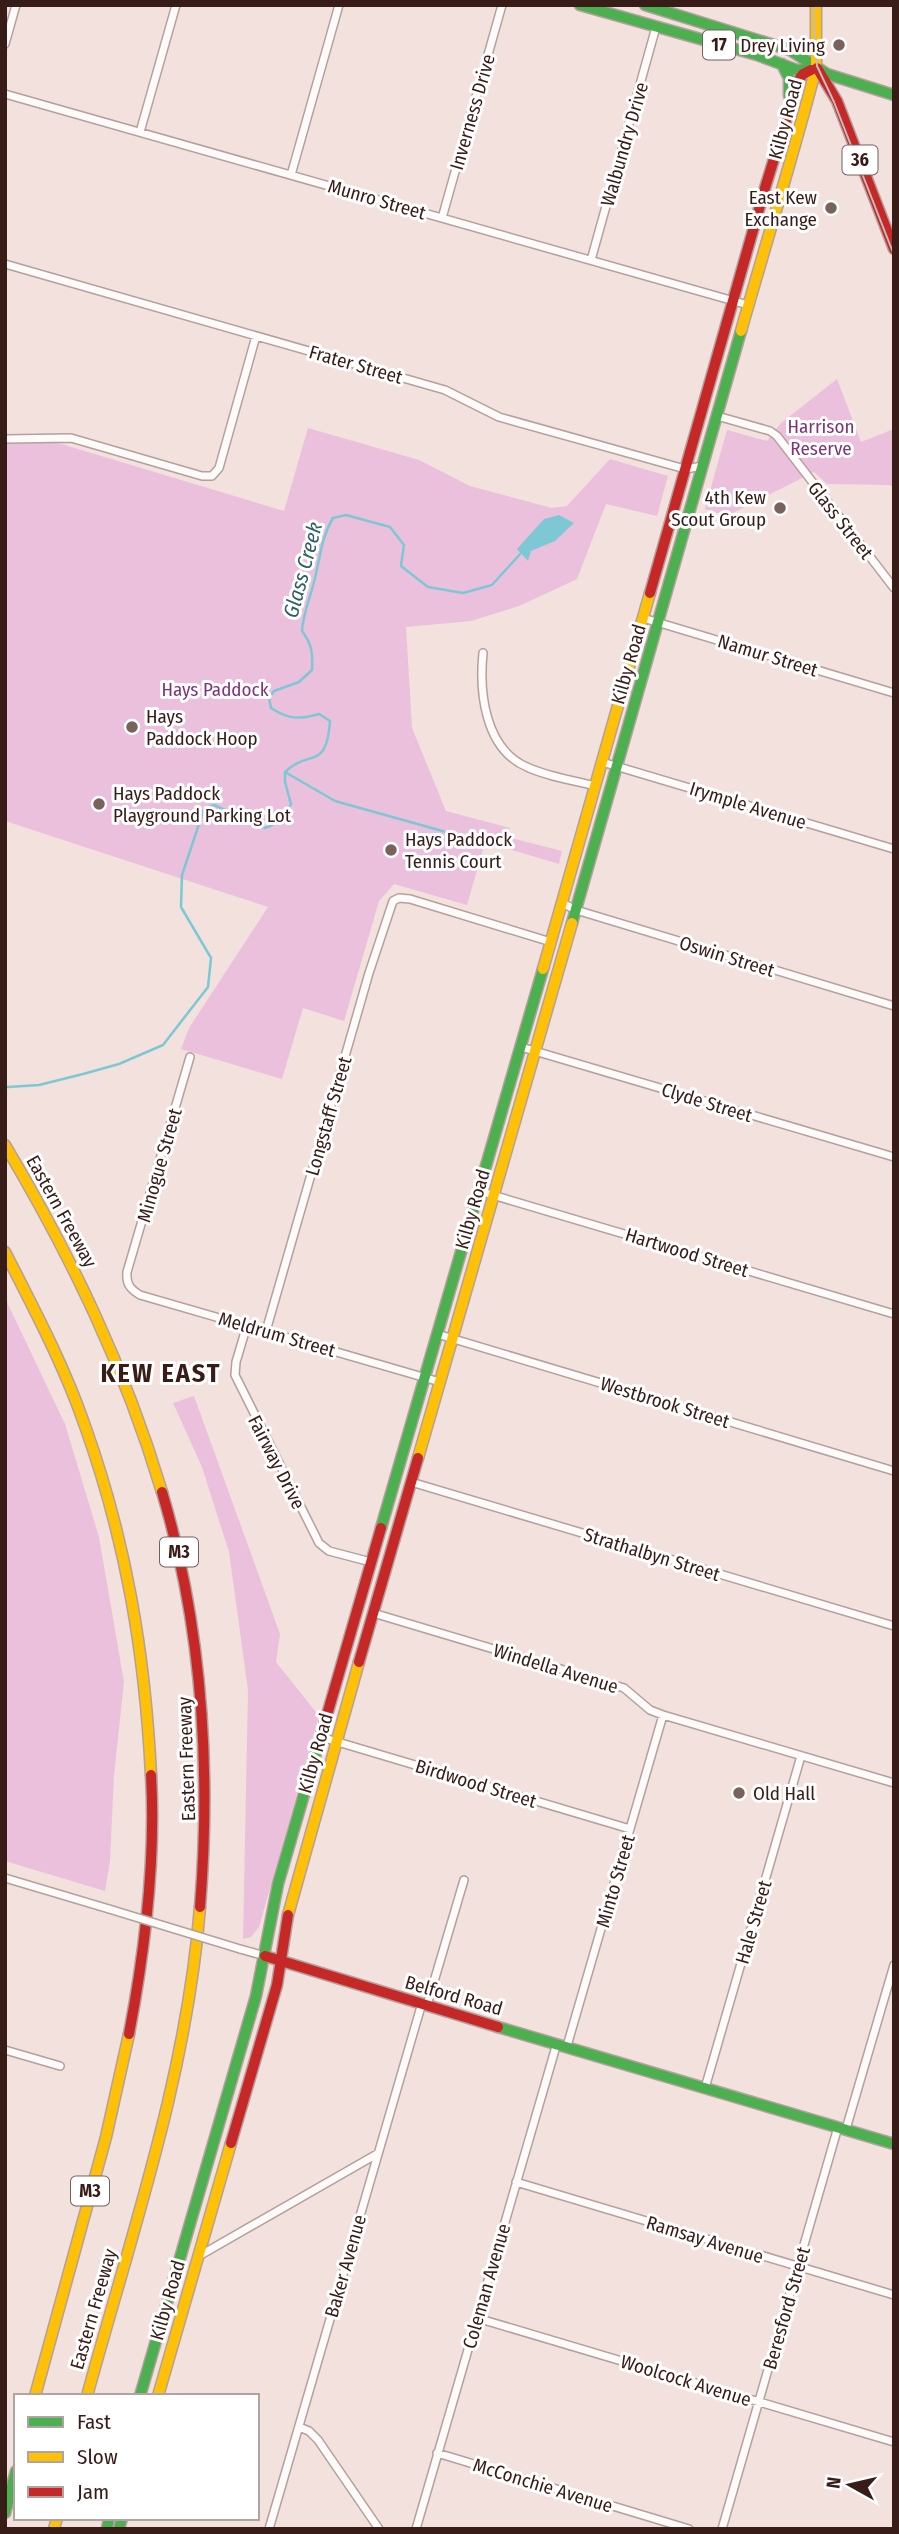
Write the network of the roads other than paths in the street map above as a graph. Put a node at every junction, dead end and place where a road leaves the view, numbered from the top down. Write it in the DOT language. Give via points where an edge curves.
graph roads {
  1 [pos="16,5"];
  2 [pos="176,5"];
  3 [pos="340,5"];
  4 [pos="502,5"];
  5 [pos="580,5"];
  6 [pos="645,5"];
  7 [pos="816,5"];
  8 [pos="661,8"];
  9 [pos="656,27"];
  10 [pos="5,44"];
  11 [pos="782,64"];
  12 [pos="816,68"];
  13 [pos="5,94"];
  14 [pos="894,95"];
  15 [pos="786,118"];
  16 [pos="802,125"];
  17 [pos="140,132"];
  18 [pos="291,175"];
  19 [pos="442,218"];
  20 [pos="894,249"];
  21 [pos="591,260"];
  22 [pos="5,264"];
  23 [pos="733,301"];
  24 [pos="748,305"];
  25 [pos="256,335"];
  26 [pos="717,416"];
  27 [pos="5,439"];
  28 [pos="703,466"];
  29 [pos="685,469"];
  30 [pos="894,588"];
  31 [pos="643,618"];
  32 [pos="658,622"];
  33 [pos="483,653"];
  34 [pos="894,693"];
  35 [pos="602,762"];
  36 [pos="617,766"];
  37 [pos="595,786"];
  38 [pos="894,849"];
  39 [pos="562,903"];
  40 [pos="576,911"];
  41 [pos="551,942"];
  42 [pos="894,1006"];
  43 [pos="521,1047"];
  44 [pos="536,1051"];
  45 [pos="190,1057"];
  46 [pos="5,1145"];
  47 [pos="894,1157"];
  48 [pos="479,1191"];
  49 [pos="494,1195"];
  50 [pos="5,1252"];
  51 [pos="127,1272"];
  52 [pos="894,1314"];
  53 [pos="247,1325"];
  54 [pos="266,1331"];
  55 [pos="437,1334"];
  56 [pos="453,1339"];
  57 [pos="424,1379"];
  58 [pos="440,1382"];
  59 [pos="894,1471"];
  60 [pos="411,1482"];
  61 [pos="372,1562"];
  62 [pos="373,1613"];
  63 [pos="894,1626"];
  64 [pos="663,1715"];
  65 [pos="321,1737"];
  66 [pos="337,1741"];
  67 [pos="801,1756"];
  68 [pos="894,1783"];
  69 [pos="630,1829"];
  70 [pos="5,1878"];
  71 [pos="464,1880"];
  72 [pos="265,1956"];
  73 [pos="281,1962"];
  74 [pos="894,1965"];
  75 [pos="424,2004"];
  76 [pos="562,2045"];
  77 [pos="5,2050"];
  78 [pos="60,2066"];
  79 [pos="705,2088"];
  80 [pos="222,2116"];
  81 [pos="238,2121"];
  82 [pos="842,2128"];
  83 [pos="894,2144"];
  84 [pos="377,2154"];
  85 [pos="516,2182"];
  86 [pos="198,2257"];
  87 [pos="798,2266"];
  88 [pos="176,2270"];
  89 [pos="193,2275"];
  90 [pos="894,2295"];
  91 [pos="477,2318"];
  92 [pos="35,2394"];
  93 [pos="88,2394"];
  94 [pos="141,2394"];
  95 [pos="159,2394"];
  96 [pos="758,2402"];
  97 [pos="299,2427"];
  98 [pos="894,2442"];
  99 [pos="437,2453"];
  100 [pos="14,2479"];
  101 [pos="5,2513"];
  102 [pos="269,2529"];
  103 [pos="379,2529"];
  104 [pos="416,2529"];
  105 [pos="689,2529"];
  106 [pos="722,2529"];
  1 -- 10 [label="street"];
  2 -- 17 [label="street"];
  3 -- 18 [label="street"];
  4 -- 19 [label="street, Inverness Drive"];
  5 -- 9 [label="main road, 17"];
  6 -- 8 [label="main road, 17"];
  7 -- 12 [label="main road"];
  8 -- 12 [label="main road, 17" via="790,50"];
  9 -- 11 [label="main road, 17"];
  9 -- 21 [label="street, Walbundry Drive"];
  11 -- 12 [label="main road, 17" via="800,70"];
  11 -- 15 [label="main road" via="790,81"];
  12 -- 14 [label="main road, 17"];
  12 -- 15 [label="main road, Kilby Road" via="799,78"];
  12 -- 16 [label="main road, Kilby Road"];
  12 -- 20 [label="main road, 36" via="836,101"];
  13 -- 17 [label="street, Munro Street"];
  15 -- 16 [label="main road"];
  15 -- 23 [label="main road, Kilby Road"];
  16 -- 24 [label="main road, Kilby Road"];
  17 -- 18 [label="street, Munro Street"];
  18 -- 19 [label="street, Munro Street"];
  19 -- 21 [label="street, Munro Street"];
  21 -- 23 [label="street, Munro Street"];
  22 -- 25 [label="street, Frater Street"];
  23 -- 24 [label="street, Munro Street"];
  23 -- 29 [label="main road, Kilby Road"];
  24 -- 26 [label="main road, Kilby Road"];
  25 -- 27 [label="street" via="219,468 212,476 71,438"];
  25 -- 29 [label="street, Frater Street" via="445,390 499,417"];
  26 -- 28 [label="main road, Kilby Road"];
  26 -- 30 [label="street, Glass Street" via="777,436"];
  28 -- 29 [label="street, Frater Street"];
  28 -- 32 [label="main road, Kilby Road"];
  29 -- 31 [label="main road, Kilby Road"];
  31 -- 32 [label="street, Namur Street"];
  31 -- 35 [label="main road, Kilby Road"];
  32 -- 34 [label="street, Namur Street"];
  32 -- 36 [label="main road, Kilby Road"];
  33 -- 37 [label="street" via="485,708 506,751 528,768"];
  35 -- 36 [label="street, Irymple Avenue"];
  35 -- 37 [label="main road, Kilby Road"];
  36 -- 38 [label="street, Irymple Avenue"];
  36 -- 40 [label="main road, Kilby Road"];
  37 -- 39 [label="main road, Kilby Road"];
  39 -- 40 [label="street, Oswin Street"];
  39 -- 41 [label="main road, Kilby Road"];
  40 -- 42 [label="street, Oswin Street"];
  40 -- 44 [label="main road, Kilby Road"];
  41 -- 43 [label="main road, Kilby Road"];
  41 -- 54 [label="street, Longstaff Street" via="410,899 393,901"];
  43 -- 44 [label="street, Clyde Street"];
  43 -- 48 [label="main road, Kilby Road"];
  44 -- 47 [label="street, Clyde Street"];
  44 -- 49 [label="main road, Kilby Road"];
  45 -- 51 [label="street, Minogue Street"];
  46 -- 93 [label="main road, Eastern Freeway / M3" via="94,1308 145,1434 184,1577 205,1729 204,1886 187,2014 158,2143"];
  48 -- 49 [label="street, Hartwood Street"];
  48 -- 55 [label="main road, Kilby Road"];
  49 -- 52 [label="street, Hartwood Street"];
  49 -- 56 [label="main road, Kilby Road"];
  50 -- 92 [label="main road, Eastern Freeway / M3" via="79,1408 113,1511 137,1615 153,1765 151,1873 138,1983 114,2099"];
  51 -- 53 [label="street, Meldrum Street" via="128,1284 140,1295"];
  53 -- 54 [label="street, Meldrum Street"];
  53 -- 61 [label="street, Fairway Drive" via="235,1375 319,1543 329,1551"];
  54 -- 57 [label="street, Meldrum Street"];
  55 -- 56 [label="street, Westbrook Street"];
  55 -- 57 [label="main road, Kilby Road"];
  56 -- 58 [label="main road, Kilby Road"];
  56 -- 59 [label="street, Westbrook Street"];
  57 -- 58 [label="street, Meldrum Street"];
  57 -- 61 [label="main road, Kilby Road"];
  58 -- 60 [label="main road, Kilby Road"];
  60 -- 62 [label="main road, Kilby Road"];
  60 -- 63 [label="street, Strathalbyn Street"];
  61 -- 65 [label="main road, Kilby Road"];
  62 -- 64 [label="street, Windella Avenue" via="624,1688"];
  62 -- 66 [label="main road, Kilby Road"];
  64 -- 67 [label="street, Windella Avenue"];
  64 -- 69 [label="street, Minto Street"];
  65 -- 66 [label="street, Birdwood Street"];
  65 -- 72 [label="main road, Kilby Road" via="273,1902"];
  66 -- 69 [label="street, Birdwood Street"];
  66 -- 73 [label="main road, Kilby Road" via="290,1902"];
  67 -- 68 [label="street, Windella Avenue"];
  67 -- 79 [label="street, Hale Street"];
  69 -- 76 [label="street, Minto Street"];
  70 -- 72 [label="street, Belford Road, bridge"];
  71 -- 75 [label="street, Baker Avenue"];
  72 -- 73 [label="main road, Belford Road"];
  72 -- 80 [label="main road, Kilby Road"];
  73 -- 75 [label="main road, Belford Road"];
  73 -- 81 [label="main road, Kilby Road"];
  74 -- 82 [label="street, Beresford Street"];
  75 -- 76 [label="main road, Belford Road"];
  75 -- 84 [label="street, Baker Avenue"];
  76 -- 79 [label="main road, Belford Road"];
  76 -- 85 [label="street, Coleman Avenue"];
  77 -- 78 [label="street"];
  79 -- 82 [label="main road, Belford Road"];
  80 -- 81 [label="main road"];
  80 -- 88 [label="main road, Kilby Road"];
  81 -- 86 [label="main road, Kilby Road"];
  82 -- 83 [label="main road, Belford Road"];
  82 -- 87 [label="street, Beresford Street"];
  84 -- 86 [label="street"];
  84 -- 97 [label="street, Baker Avenue"];
  85 -- 87 [label="street, Ramsay Avenue"];
  85 -- 91 [label="street, Coleman Avenue"];
  86 -- 89 [label="main road, Kilby Road"];
  87 -- 90 [label="street, Ramsay Avenue"];
  87 -- 96 [label="street, Beresford Street"];
  88 -- 89 [label="main road"];
  88 -- 94 [label="main road, Kilby Road"];
  89 -- 95 [label="main road, Kilby Road"];
  91 -- 96 [label="street, Woolcock Avenue"];
  91 -- 99 [label="street, Coleman Avenue"];
  96 -- 98 [label="street, Woolcock Avenue"];
  96 -- 106 [label="street, Beresford Street"];
  97 -- 102 [label="street, Baker Avenue"];
  97 -- 103 [label="street" via="318,2440"];
  99 -- 104 [label="street, Coleman Avenue"];
  99 -- 105 [label="street, McConchie Avenue"];
  100 -- 101 [label="main road"];
}
